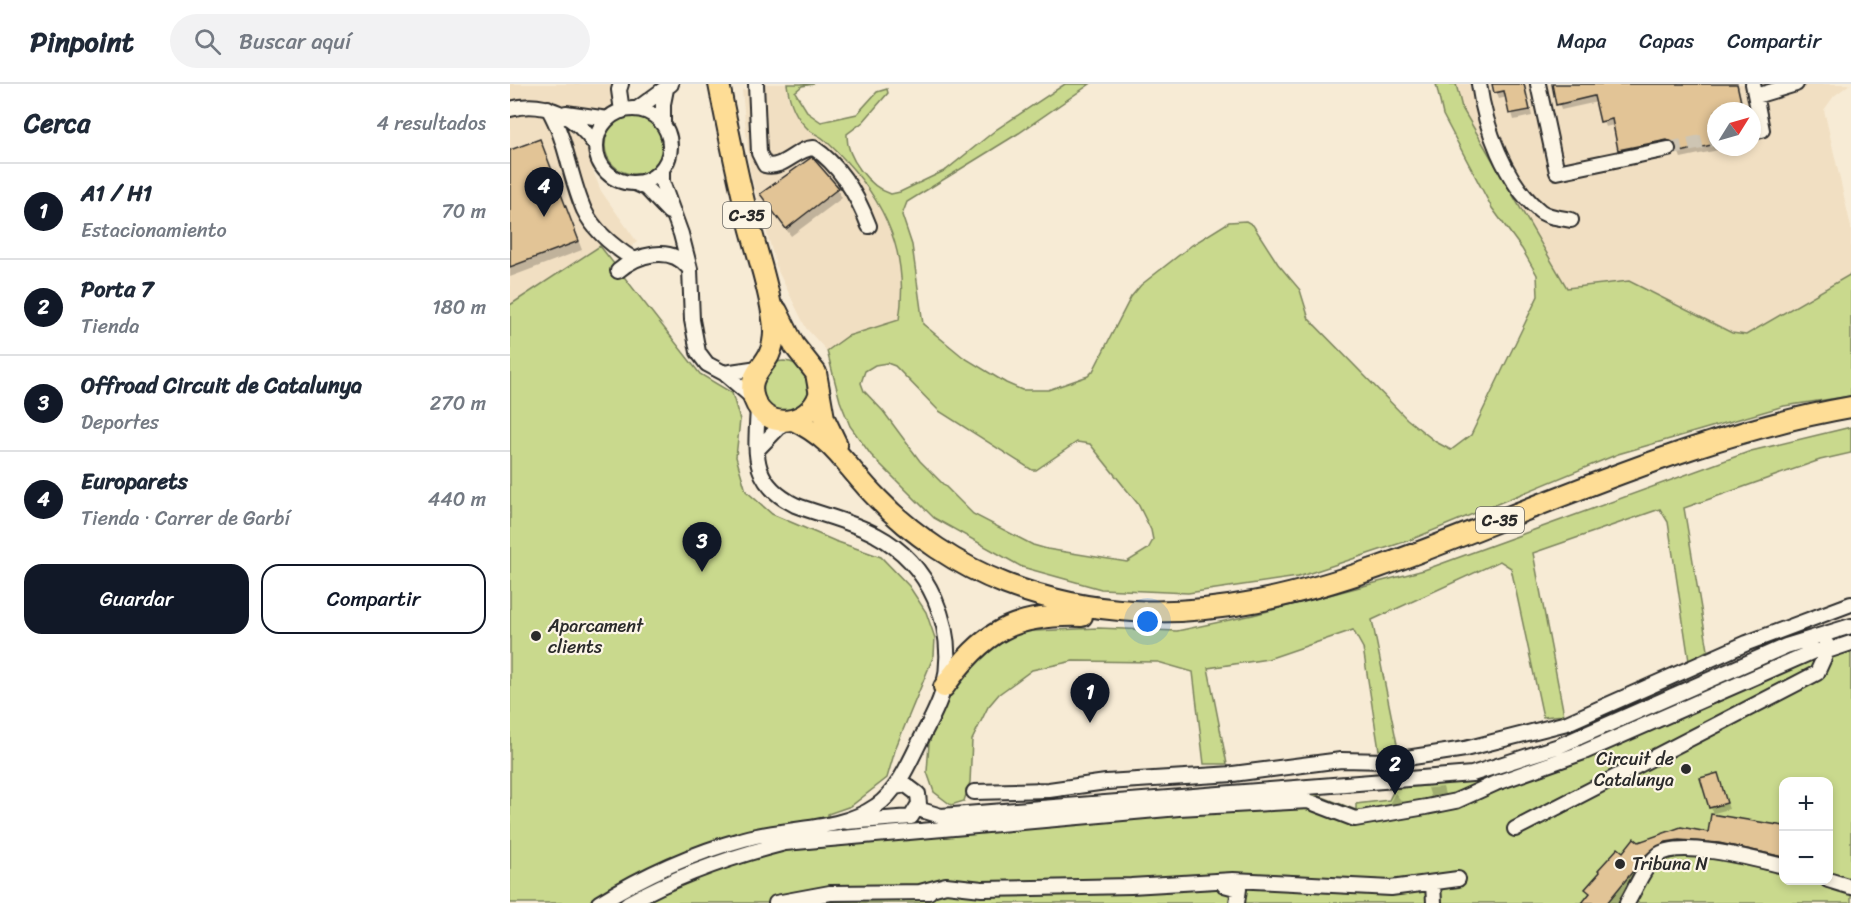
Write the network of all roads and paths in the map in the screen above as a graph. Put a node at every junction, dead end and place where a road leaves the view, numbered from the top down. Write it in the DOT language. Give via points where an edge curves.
graph roads {
  1 [pos="621,84"];
  2 [pos="756,84"];
  3 [pos="1479,84"];
  4 [pos="1538,84"];
  5 [pos="1796,84"];
  6 [pos="720,85"];
  7 [pos="669,86"];
  8 [pos="1755,90"];
  9 [pos="637,109"];
  10 [pos="510,110"];
  11 [pos="554,110"];
  12 [pos="622,111"];
  13 [pos="608,119"];
  14 [pos="663,123"];
  15 [pos="596,146"];
  16 [pos="1668,148"];
  17 [pos="662,170"];
  18 [pos="635,183"];
  19 [pos="673,217"];
  20 [pos="1571,220"];
  21 [pos="869,226"];
  22 [pos="681,234"];
  23 [pos="670,254"];
  24 [pos="633,259"];
  25 [pos="690,269"];
  26 [pos="618,271"];
  27 [pos="769,293"];
  28 [pos="805,360"];
  29 [pos="762,364"];
  30 [pos="724,373"];
  31 [pos="819,395"];
  32 [pos="756,402"];
  33 [pos="1851,407"];
  34 [pos="789,421"];
  35 [pos="758,449"];
  36 [pos="844,458"];
  37 [pos="1851,604"];
  38 [pos="1144,613"];
  39 [pos="1851,626"];
  40 [pos="1823,633"];
  41 [pos="1851,643"];
  42 [pos="1827,651"];
  43 [pos="944,687"];
  44 [pos="915,750"];
  45 [pos="895,786"];
  46 [pos="911,787"];
  47 [pos="1049,790"];
  48 [pos="974,792"];
  49 [pos="886,798"];
  50 [pos="1049,806"];
  51 [pos="918,809"];
  52 [pos="896,818"];
  53 [pos="833,823"];
  54 [pos="1515,829"];
  55 [pos="1779,865"];
  56 [pos="1458,879"];
  57 [pos="1211,881"];
  58 [pos="1833,882"];
  59 [pos="1433,883"];
  60 [pos="1851,887"];
  61 [pos="920,892"];
  62 [pos="945,892"];
  63 [pos="599,903"];
  64 [pos="628,903"];
  65 [pos="776,903"];
  66 [pos="1237,903"];
  67 [pos="1434,903"];
  68 [pos="1627,903"];
  1 -- 12 [label="street"];
  2 -- 21 [label="street" via="759,153 765,165 779,165 800,151 814,148 845,179 859,199"];
  3 -- 20 [label="street" via="1490,137 1526,197 1542,213"];
  4 -- 16 [label="street" via="1557,172"];
  5 -- 8 [label="street"];
  6 -- 27 [label="highway, C-35" via="738,178"];
  7 -- 9 [label="street"];
  7 -- 14 [label="street"];
  9 -- 12 [label="street"];
  9 -- 14 [label="street"];
  10 -- 11 [label="street" via="528,105"];
  11 -- 13 [label="street"];
  11 -- 15 [label="street" via="583,128"];
  11 -- 24 [label="street" via="584,210 614,247"];
  12 -- 13 [label="street"];
  13 -- 15 [label="street" via="599,131"];
  14 -- 17 [label="street" via="670,147"];
  15 -- 18 [label="street" via="600,162 611,176"];
  17 -- 18 [label="street" via="645,182"];
  17 -- 19 [label="street"];
  18 -- 19 [label="street" via="646,188"];
  19 -- 22 [label="street"];
  22 -- 23 [label="street" via="679,244"];
  22 -- 25 [label="street"];
  23 -- 24 [label="street"];
  23 -- 25 [label="street"];
  24 -- 26 [label="street"];
  25 -- 30 [label="street" via="696,344 707,364"];
  27 -- 28 [label="highway, C-35" via="788,335"];
  27 -- 29 [label="highway, C-35" via="774,331 771,350"];
  28 -- 29 [label="highway" via="785,353"];
  28 -- 31 [label="highway, C-35" via="816,373"];
  29 -- 30 [label="street"];
  29 -- 32 [label="highway, C-35" via="752,382"];
  30 -- 32 [label="street"];
  31 -- 34 [label="highway" via="808,413"];
  31 -- 36 [label="highway, C-35" via="824,418"];
  32 -- 34 [label="highway, C-35" via="767,416"];
  32 -- 35 [label="street"];
  33 -- 38 [label="highway, C-35" via="1766,427 1634,469 1400,560 1313,588 1207,609"];
  34 -- 35 [label="street"];
  34 -- 36 [label="highway, C-35" via="818,432"];
  35 -- 43 [label="street" via="759,473 783,499 876,535 914,565 944,622"];
  36 -- 38 [label="highway, C-35" via="892,513 976,571 1062,602"];
  37 -- 47 [label="street" via="1747,643 1567,723 1522,737 1387,761 1341,760"];
  38 -- 43 [label="highway" via="1053,615 1015,622 982,642"];
  39 -- 40 [label="street"];
  40 -- 42 [label="street"];
  40 -- 50 [label="street" via="1559,746 1472,774"];
  41 -- 42 [label="street"];
  42 -- 54 [label="street" via="1817,674"];
  42 -- 64 [label="street" via="1804,655 1584,752 1456,801 1355,819 1308,801 1167,809 785,843 723,859 657,886"];
  43 -- 44 [label="street"];
  44 -- 45 [label="street"];
  44 -- 46 [label="street"];
  45 -- 46 [label="street"];
  45 -- 49 [label="street"];
  46 -- 51 [label="street" via="918,794"];
  47 -- 48 [label="street"];
  47 -- 50 [label="street"];
  49 -- 52 [label="street" via="889,812"];
  49 -- 53 [label="street" via="866,811"];
  50 -- 51 [label="street" via="941,816"];
  51 -- 52 [label="street" via="906,818"];
  52 -- 53 [label="street"];
  53 -- 63 [label="street" via="745,838 717,847 653,873"];
  55 -- 68 [label="street" via="1675,849 1664,852 1646,868"];
  56 -- 59 [label="street"];
  57 -- 59 [label="street" via="1391,888"];
  57 -- 61 [label="street" via="982,889 946,885"];
  57 -- 66 [label="street" via="1239,889"];
  58 -- 60 [label="street"];
  59 -- 67 [label="street"];
  61 -- 62 [label="street"];
  61 -- 65 [label="street" via="830,893"];
}
